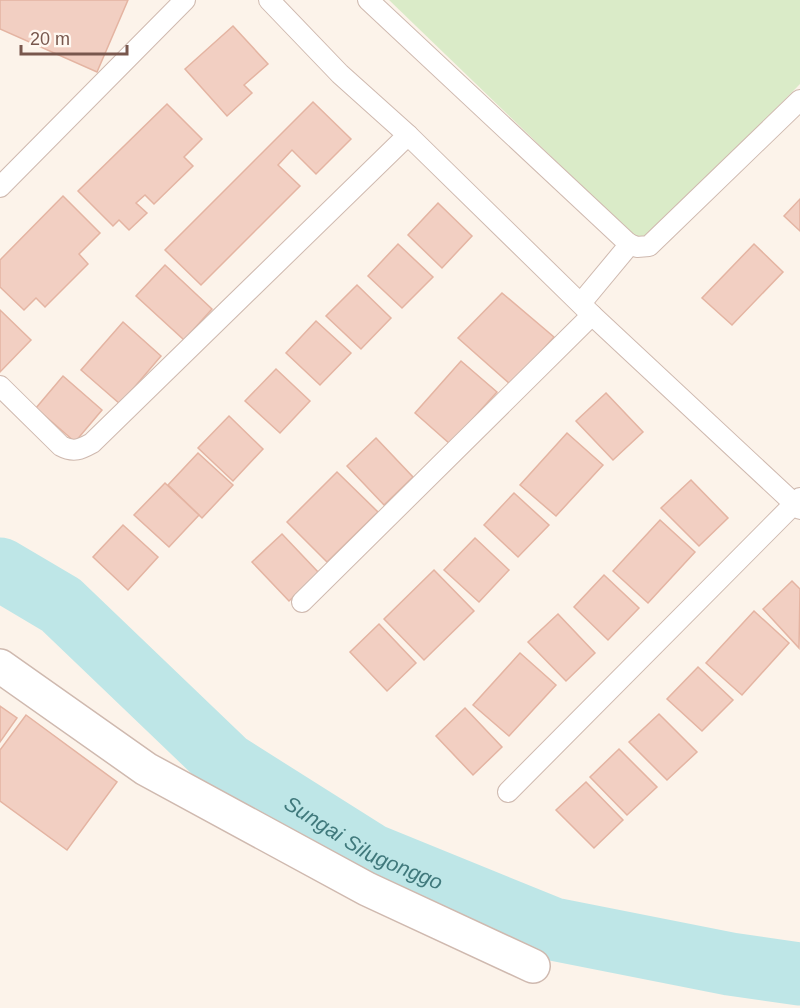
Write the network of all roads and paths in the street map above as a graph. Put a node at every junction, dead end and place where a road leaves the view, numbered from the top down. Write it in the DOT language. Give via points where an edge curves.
graph roads {
  1 [pos="185,0"];
  2 [pos="269,0"];
  3 [pos="368,0"];
  4 [pos="800,100"];
  5 [pos="408,135"];
  6 [pos="0,187"];
  7 [pos="630,244"];
  8 [pos="586,309"];
  9 [pos="0,386"];
  10 [pos="798,503"];
  11 [pos="302,602"];
  12 [pos="0,666"];
  13 [pos="508,792"];
  14 [pos="533,966"];
  1 -- 6 [label="lane"];
  2 -- 5 [label="lane" via="340,74"];
  3 -- 7 [label="lane"];
  4 -- 7 [label="lane" via="649,246"];
  5 -- 8 [label="lane"];
  5 -- 9 [label="lane" via="92,443 78,450 61,446"];
  7 -- 8 [label="lane"];
  8 -- 10 [label="lane"];
  8 -- 11 [label="lane"];
  10 -- 13 [label="lane"];
  12 -- 14 [label="street" via="146,769 367,889"];
}
